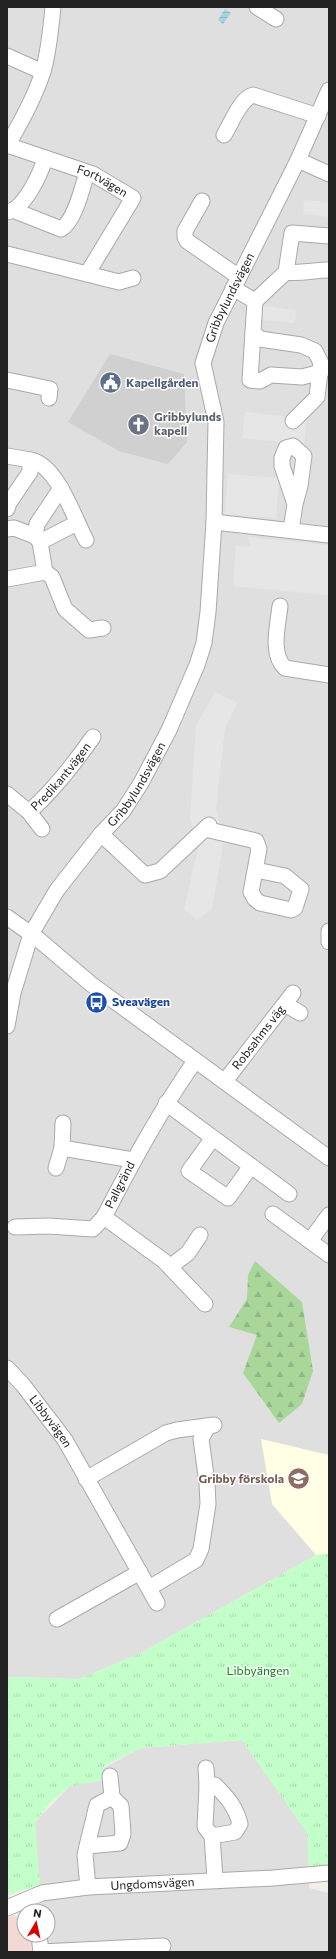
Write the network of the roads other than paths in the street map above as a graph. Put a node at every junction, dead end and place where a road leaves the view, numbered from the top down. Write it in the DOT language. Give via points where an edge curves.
graph roads {
  1 [pos="53,7"];
  2 [pos="257,7"];
  3 [pos="276,19"];
  4 [pos="7,56"];
  5 [pos="43,72"];
  6 [pos="329,90"];
  7 [pos="318,116"];
  8 [pos="224,135"];
  9 [pos="7,146"];
  10 [pos="45,158"];
  11 [pos="298,160"];
  12 [pos="87,172"];
  13 [pos="329,174"];
  14 [pos="202,201"];
  15 [pos="10,211"];
  16 [pos="329,236"];
  17 [pos="7,254"];
  18 [pos="329,270"];
  19 [pos="286,272"];
  20 [pos="87,274"];
  21 [pos="123,279"];
  22 [pos="236,282"];
  23 [pos="255,301"];
  24 [pos="253,332"];
  25 [pos="321,372"];
  26 [pos="7,380"];
  27 [pos="324,388"];
  28 [pos="49,398"];
  29 [pos="293,421"];
  30 [pos="7,456"];
  31 [pos="30,460"];
  32 [pos="61,488"];
  33 [pos="295,504"];
  34 [pos="7,509"];
  35 [pos="214,522"];
  36 [pos="77,523"];
  37 [pos="7,529"];
  38 [pos="291,530"];
  39 [pos="329,535"];
  40 [pos="38,539"];
  41 [pos="86,540"];
  42 [pos="44,572"];
  43 [pos="8,575"];
  44 [pos="280,606"];
  45 [pos="102,628"];
  46 [pos="329,675"];
  47 [pos="93,737"];
  48 [pos="7,794"];
  49 [pos="29,812"];
  50 [pos="42,829"];
  51 [pos="101,834"];
  52 [pos="256,870"];
  53 [pos="7,917"];
  54 [pos="329,931"];
  55 [pos="31,934"];
  56 [pos="329,942"];
  57 [pos="300,1013"];
  58 [pos="7,1026"];
  59 [pos="195,1061"];
  60 [pos="225,1081"];
  61 [pos="166,1103"];
  62 [pos="64,1123"];
  63 [pos="213,1138"];
  64 [pos="62,1148"];
  65 [pos="329,1158"];
  66 [pos="133,1160"];
  67 [pos="251,1166"];
  68 [pos="56,1168"];
  69 [pos="289,1194"];
  70 [pos="273,1214"];
  71 [pos="329,1215"];
  72 [pos="104,1217"];
  73 [pos="15,1227"];
  74 [pos="200,1235"];
  75 [pos="310,1241"];
  76 [pos="329,1255"];
  77 [pos="170,1267"];
  78 [pos="205,1304"];
  79 [pos="7,1368"];
  80 [pos="86,1479"];
  81 [pos="140,1572"];
  82 [pos="149,1588"];
  83 [pos="157,1603"];
  84 [pos="57,1619"];
  85 [pos="206,1768"];
  86 [pos="110,1776"];
  87 [pos="207,1786"];
  88 [pos="112,1797"];
  89 [pos="212,1836"];
  90 [pos="87,1846"];
  91 [pos="329,1873"];
  92 [pos="216,1879"];
  93 [pos="88,1887"];
  94 [pos="33,1903"];
  95 [pos="163,1946"];
  96 [pos="41,1952"];
  1 -- 5 [label="street, Fortvägen" via="51,36"];
  2 -- 3 [label="street"];
  4 -- 5 [label="street"];
  5 -- 9 [label="street, Fortvägen"];
  6 -- 7 [label="street, Gribbylundsvägen"];
  7 -- 8 [label="street" via="253,95 247,97"];
  7 -- 11 [label="street, Gribbylundsvägen"];
  9 -- 10 [label="street, Fortvägen"];
  10 -- 12 [label="street, Fortvägen"];
  10 -- 15 [label="street" via="34,185"];
  11 -- 13 [label="street"];
  11 -- 22 [label="street, Gribbylundsvägen"];
  12 -- 15 [label="street" via="71,217 65,226 61,228"];
  12 -- 20 [label="street, Fortvägen" via="133,198"];
  14 -- 22 [label="street" via="185,231 185,236"];
  16 -- 19 [label="street" via="292,233"];
  17 -- 20 [label="street"];
  18 -- 19 [label="street" via="300,274"];
  19 -- 23 [label="street"];
  20 -- 21 [label="street"];
  22 -- 23 [label="street"];
  22 -- 35 [label="street, Gribbylundsvägen" via="216,323 203,363 216,422"];
  23 -- 24 [label="street"];
  24 -- 25 [label="street" via="260,339 301,344 315,351 321,363"];
  24 -- 25 [label="street" via="250,380 260,381 271,376 302,377"];
  25 -- 27 [label="street"];
  26 -- 28 [label="street" via="50,389"];
  27 -- 29 [label="street"];
  30 -- 31 [label="street"];
  31 -- 32 [label="street" via="38,461 44,466"];
  31 -- 34 [label="street" via="30,472"];
  32 -- 36 [label="street"];
  32 -- 40 [label="street" via="37,524"];
  33 -- 38 [label="street"];
  35 -- 38 [label="street"];
  35 -- 51 [label="street, Gribbylundsvägen" via="204,643 197,664 169,730 141,783 122,811"];
  36 -- 40 [label="street"];
  36 -- 41 [label="street"];
  37 -- 40 [label="street" via="14,528"];
  38 -- 39 [label="street"];
  40 -- 42 [label="street"];
  42 -- 43 [label="street"];
  42 -- 45 [label="street" via="52,577 65,609 89,630"];
  44 -- 46 [label="street" via="276,656 281,665 285,668"];
  47 -- 49 [label="street, Predikantvägen" via="66,774"];
  48 -- 49 [label="street, Predikantvägen"];
  49 -- 50 [label="street"];
  51 -- 52 [label="street" via="145,875 160,871 207,827 256,841 259,849"];
  51 -- 55 [label="street, Gribbylundsvägen" via="57,890"];
  53 -- 55 [label="street"];
  54 -- 56 [label="street"];
  55 -- 58 [label="street, Gribbylundsvägen" via="13,993"];
  55 -- 59 [label="street" via="91,984"];
  57 -- 60 [label="street, Robsahms väg" via="289,999"];
  59 -- 60 [label="street"];
  59 -- 61 [label="street, Pallgränd"];
  60 -- 65 [label="street"];
  61 -- 63 [label="street"];
  61 -- 66 [label="street, Pallgränd"];
  62 -- 64 [label="street"];
  63 -- 67 [label="street"];
  63 -- 67 [label="street" via="190,1170 196,1175 228,1198"];
  64 -- 66 [label="street"];
  64 -- 68 [label="street"];
  66 -- 72 [label="street, Pallgränd"];
  67 -- 69 [label="street"];
  70 -- 75 [label="street"];
  71 -- 75 [label="street"];
  72 -- 73 [label="street" via="93,1229"];
  72 -- 77 [label="street, Pallgränd"];
  74 -- 77 [label="street" via="188,1253"];
  75 -- 76 [label="street"];
  77 -- 78 [label="street, Pallgränd"];
  79 -- 80 [label="street, Libbyvägen" via="65,1440"];
  80 -- 81 [label="street, Libbyvägen"];
  80 -- 82 [label="street" via="166,1433 214,1425 201,1439 208,1504 201,1549 196,1560"];
  81 -- 82 [label="street, Libbyvägen"];
  81 -- 84 [label="street"];
  82 -- 83 [label="street, Libbyvägen"];
  85 -- 87 [label="street"];
  86 -- 88 [label="street"];
  87 -- 89 [label="street" via="205,1827"];
  87 -- 89 [label="street" via="214,1785 225,1795 236,1811 240,1824 236,1832"];
  88 -- 90 [label="street" via="97,1805"];
  88 -- 90 [label="street" via="121,1806 123,1834 120,1843"];
  89 -- 92 [label="street"];
  90 -- 93 [label="street" via="85,1855"];
  91 -- 92 [label="street, Ungdomsvägen"];
  92 -- 93 [label="street, Ungdomsvägen"];
  93 -- 94 [label="street, Ungdomsvägen" via="42,1893"];
  95 -- 96 [label="street"];
}
